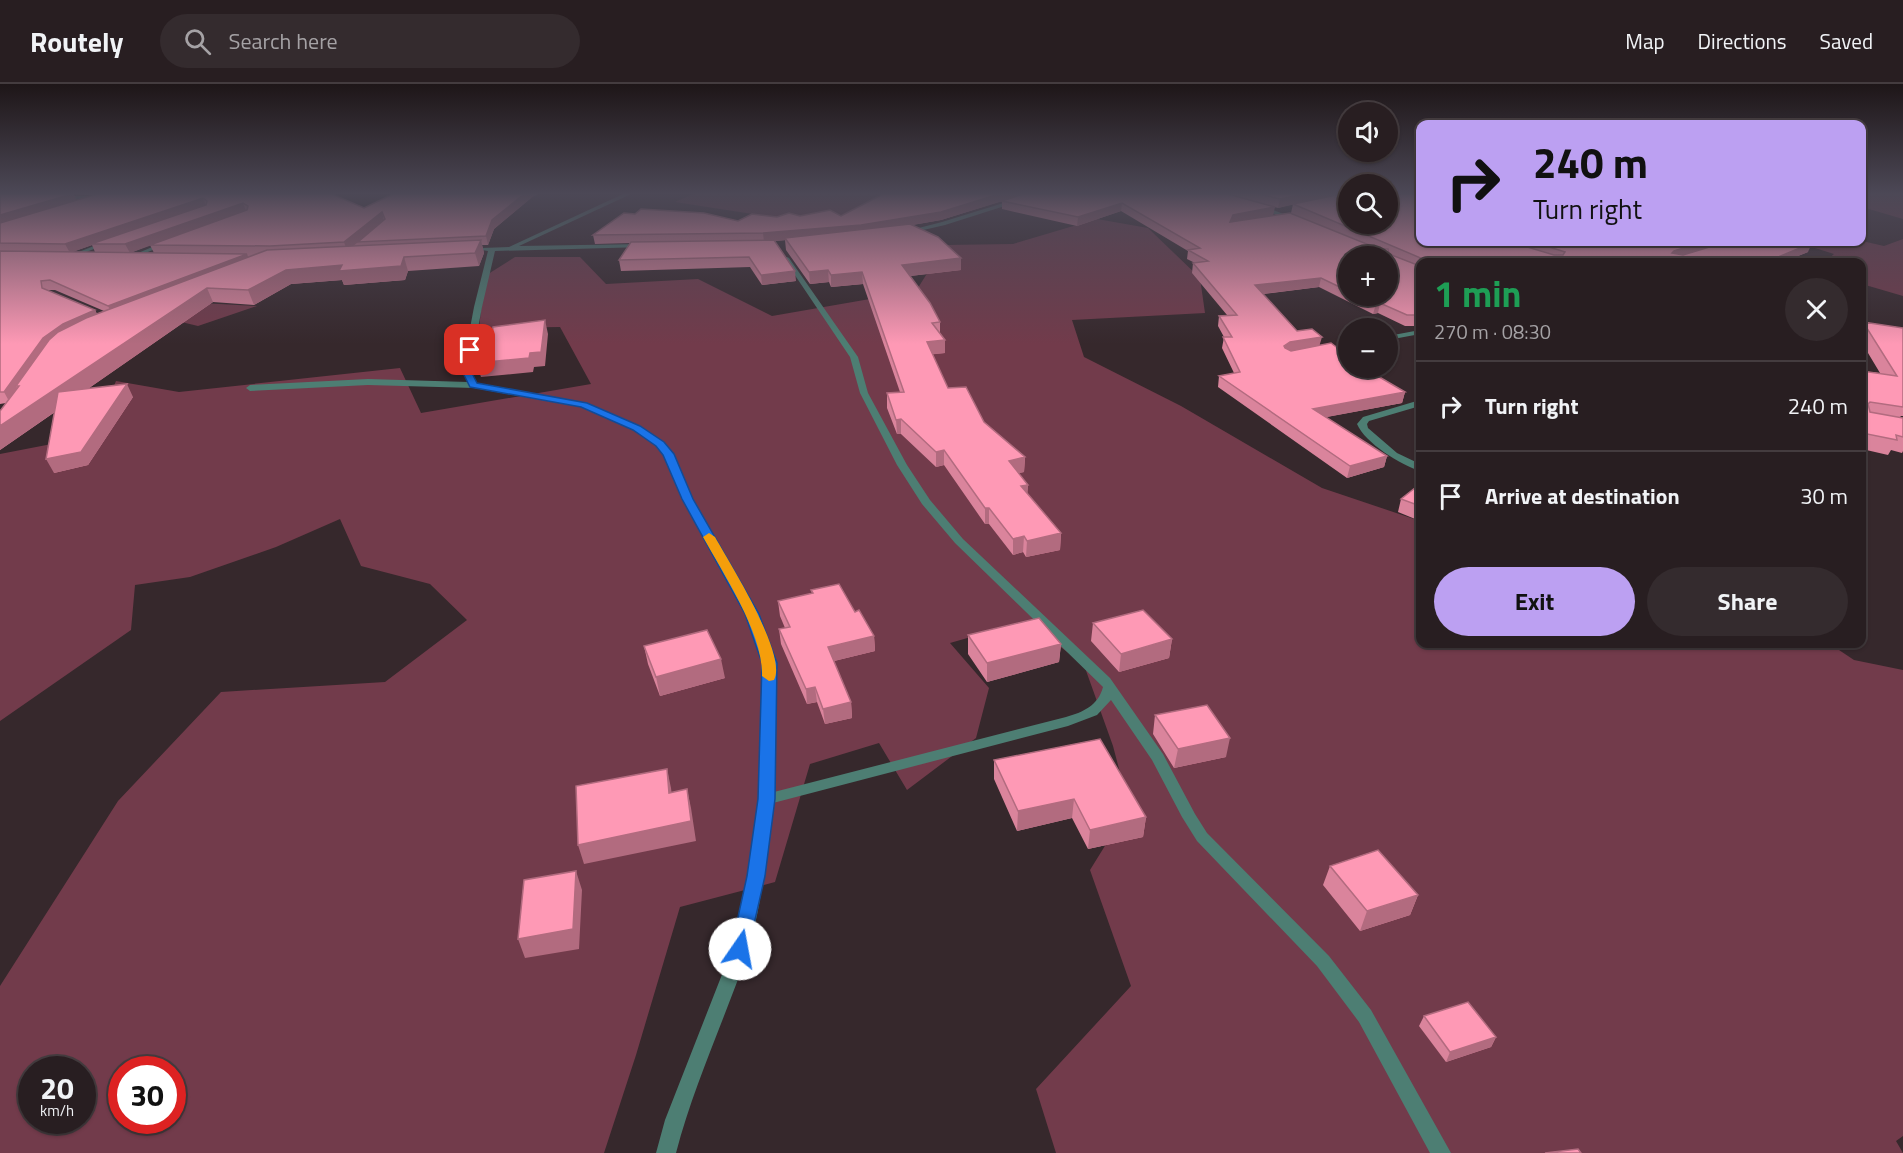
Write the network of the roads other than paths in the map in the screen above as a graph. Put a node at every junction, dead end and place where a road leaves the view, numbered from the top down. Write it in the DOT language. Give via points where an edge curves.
graph roads {
  1 [pos="104,244"];
  2 [pos="163,244"];
  3 [pos="519,244"];
  4 [pos="652,246"];
  5 [pos="510,248"];
  6 [pos="783,254"];
  7 [pos="85,259"];
  8 [pos="115,259"];
  9 [pos="125,259"];
  10 [pos="148,259"];
  11 [pos="1416,333"];
  12 [pos="1398,336"];
  13 [pos="1338,348"];
  14 [pos="1318,351"];
  15 [pos="474,385"];
  16 [pos="249,388"];
  17 [pos="1416,404"];
  18 [pos="1416,466"];
  19 [pos="1109,688"];
  20 [pos="766,799"];
  21 [pos="666,1153"];
  22 [pos="1441,1153"];
  1 -- 7 [label="street" via="65,258"];
  2 -- 9 [label="street"];
  3 -- 5 [label="street"];
  4 -- 5 [label="street"];
  5 -- 15 [label="street" via="486,249 466,371"];
  6 -- 19 [label="street" via="854,357 864,393 926,502 958,541"];
  8 -- 9 [label="street"];
  9 -- 10 [label="street"];
  11 -- 12 [label="street"];
  13 -- 14 [label="street"];
  15 -- 16 [label="street" via="368,382"];
  15 -- 20 [label="street" via="583,405 637,428 669,454 688,499 752,614 770,663"];
  17 -- 18 [label="street" via="1366,419 1362,424 1394,454"];
  19 -- 20 [label="street" via="1100,706 1080,717"];
  19 -- 22 [label="street" via="1158,758 1202,837 1323,961 1365,1016"];
  20 -- 21 [label="street" via="756,876 740,949"];
}
